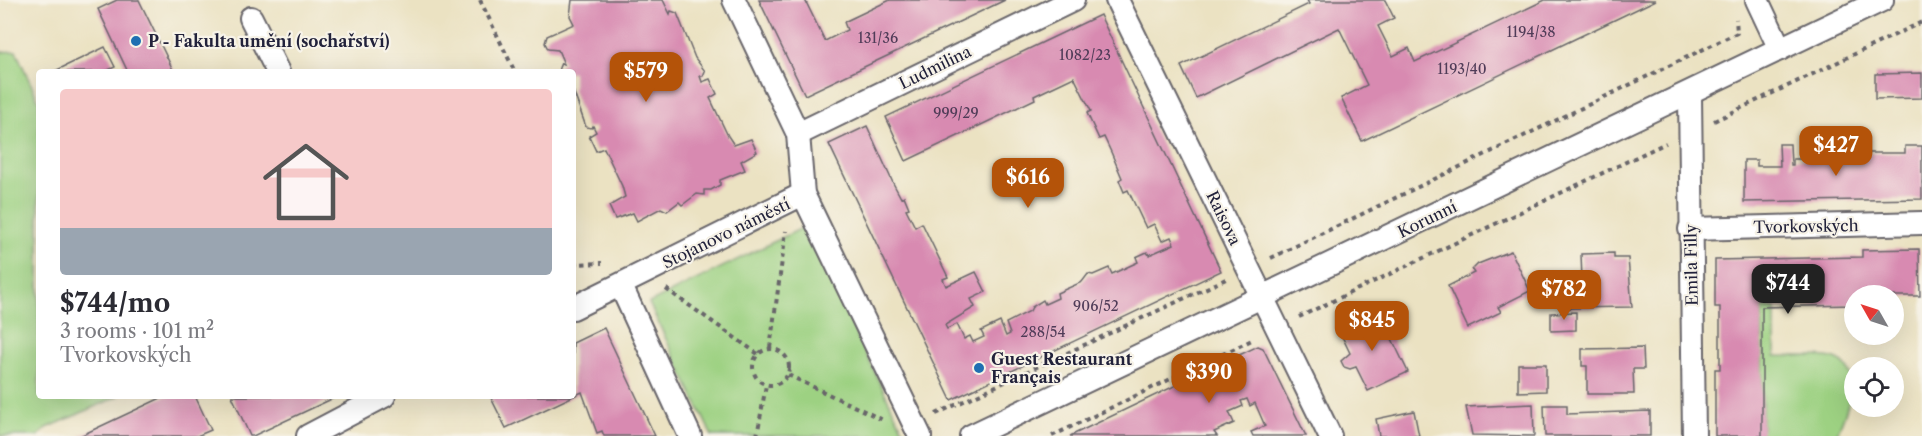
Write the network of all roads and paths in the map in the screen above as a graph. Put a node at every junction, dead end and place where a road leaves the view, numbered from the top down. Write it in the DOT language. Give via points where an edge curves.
graph roads {
  1 [pos="480,0"];
  2 [pos="734,0"];
  3 [pos="1073,0"];
  4 [pos="1117,0"];
  5 [pos="1757,0"];
  6 [pos="1882,0"];
  7 [pos="1736,14"];
  8 [pos="251,18"];
  9 [pos="1922,22"];
  10 [pos="1780,49"];
  11 [pos="276,69"];
  12 [pos="514,69"];
  13 [pos="1690,94"];
  14 [pos="1688,133"];
  15 [pos="798,134"];
  16 [pos="796,197"];
  17 [pos="1922,223"];
  18 [pos="1690,229"];
  19 [pos="609,263"];
  20 [pos="576,264"];
  21 [pos="1248,268"];
  22 [pos="644,273"];
  23 [pos="621,286"];
  24 [pos="1263,297"];
  25 [pos="576,307"];
  26 [pos="1278,327"];
  27 [pos="770,348"];
  28 [pos="758,354"];
  29 [pos="788,375"];
  30 [pos="766,384"];
  31 [pos="378,399"];
  32 [pos="917,430"];
  33 [pos="308,436"];
  34 [pos="690,436"];
  35 [pos="758,436"];
  36 [pos="971,436"];
  37 [pos="1052,436"];
  38 [pos="1330,436"];
  39 [pos="1694,436"];
  1 -- 12 [label="path"];
  2 -- 15 [label="street"];
  3 -- 15 [label="street, Ludmilina"];
  4 -- 21 [label="street, Raisova"];
  5 -- 10 [label="street"];
  6 -- 10 [label="street, Korunní"];
  7 -- 21 [label="path" via="1737,33"];
  8 -- 11 [label="street"];
  9 -- 14 [label="path"];
  10 -- 13 [label="street, Korunní"];
  13 -- 14 [label="street, Emila Filly"];
  13 -- 24 [label="street, Korunní"];
  14 -- 18 [label="street, Emila Filly"];
  14 -- 26 [label="path"];
  15 -- 16 [label="street"];
  16 -- 22 [label="street, Stojanovo náměstí"];
  16 -- 27 [label="path"];
  16 -- 32 [label="street, Stojanovo náměstí"];
  17 -- 18 [label="street, Tvorkovských"];
  18 -- 39 [label="street, Emila Filly"];
  19 -- 20 [label="path"];
  21 -- 24 [label="street, Raisova"];
  21 -- 32 [label="path"];
  22 -- 23 [label="street, Stojanovo náměstí"];
  22 -- 28 [label="path"];
  23 -- 25 [label="street, Stojanovo náměstí"];
  23 -- 34 [label="street"];
  24 -- 26 [label="street, Raisova"];
  24 -- 36 [label="street, Korunní"];
  26 -- 37 [label="path"];
  26 -- 38 [label="street, Raisova"];
  27 -- 28 [label="path"];
  27 -- 29 [label="path" via="781,351 788,359"];
  28 -- 30 [label="path" via="754,371"];
  29 -- 30 [label="path" via="777,385"];
  29 -- 32 [label="path" via="903,430"];
  30 -- 35 [label="path"];
  31 -- 33 [label="street"];
}
